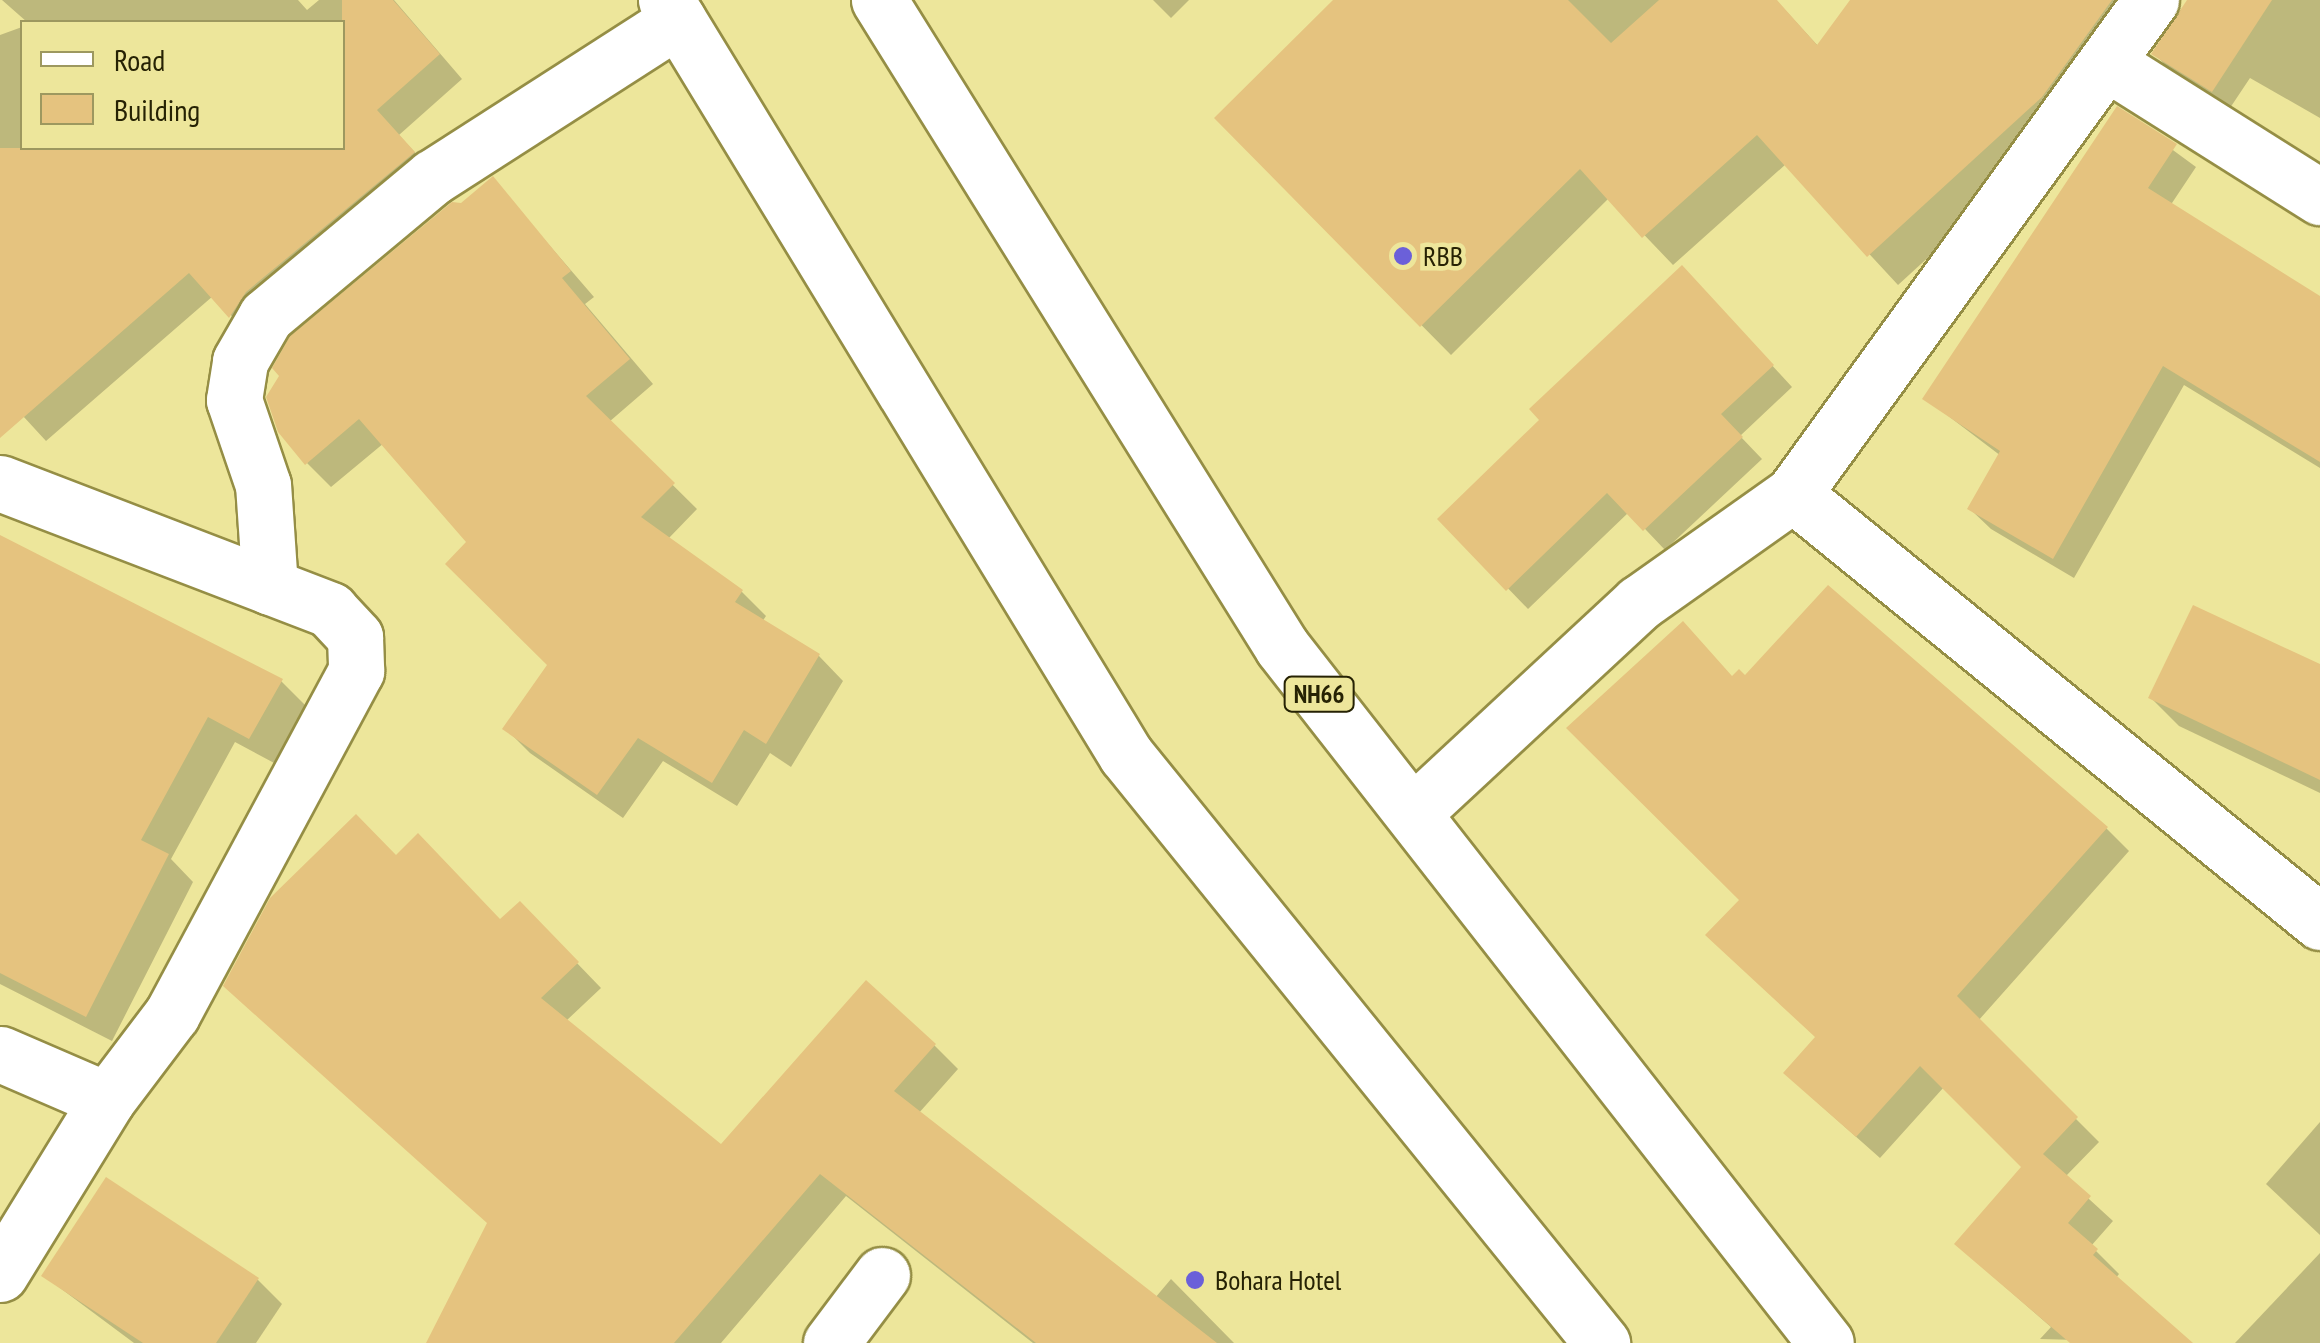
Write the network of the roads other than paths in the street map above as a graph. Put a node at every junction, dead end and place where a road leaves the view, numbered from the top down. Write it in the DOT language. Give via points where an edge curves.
graph roads {
  1 [pos="878,0"];
  2 [pos="2151,0"];
  3 [pos="672,10"];
  4 [pos="2107,63"];
  5 [pos="2320,197"];
  6 [pos="0,483"];
  7 [pos="1793,494"];
  8 [pos="270,587"];
  9 [pos="1414,812"];
  10 [pos="2320,922"];
  11 [pos="0,1054"];
  12 [pos="107,1100"];
  13 [pos="0,1274"];
  14 [pos="882,1275"];
  15 [pos="831,1343"];
  16 [pos="1602,1343"];
  17 [pos="1826,1343"];
  1 -- 9 [label="main road, NH66" via="1282,648"];
  2 -- 4 [label="main road"];
  3 -- 8 [label="main road" via="433,177 266,316 240,361 234,400 263,485"];
  3 -- 16 [label="main road" via="1126,755"];
  4 -- 5 [label="main road"];
  4 -- 7 [label="main road"];
  6 -- 8 [label="main road"];
  7 -- 9 [label="main road" via="1639,604"];
  7 -- 10 [label="main road"];
  8 -- 12 [label="main road" via="330,610 355,636 356,671 172,1014"];
  9 -- 17 [label="main road, NH66"];
  11 -- 12 [label="main road"];
  12 -- 13 [label="main road"];
  14 -- 15 [label="main road"];
}
